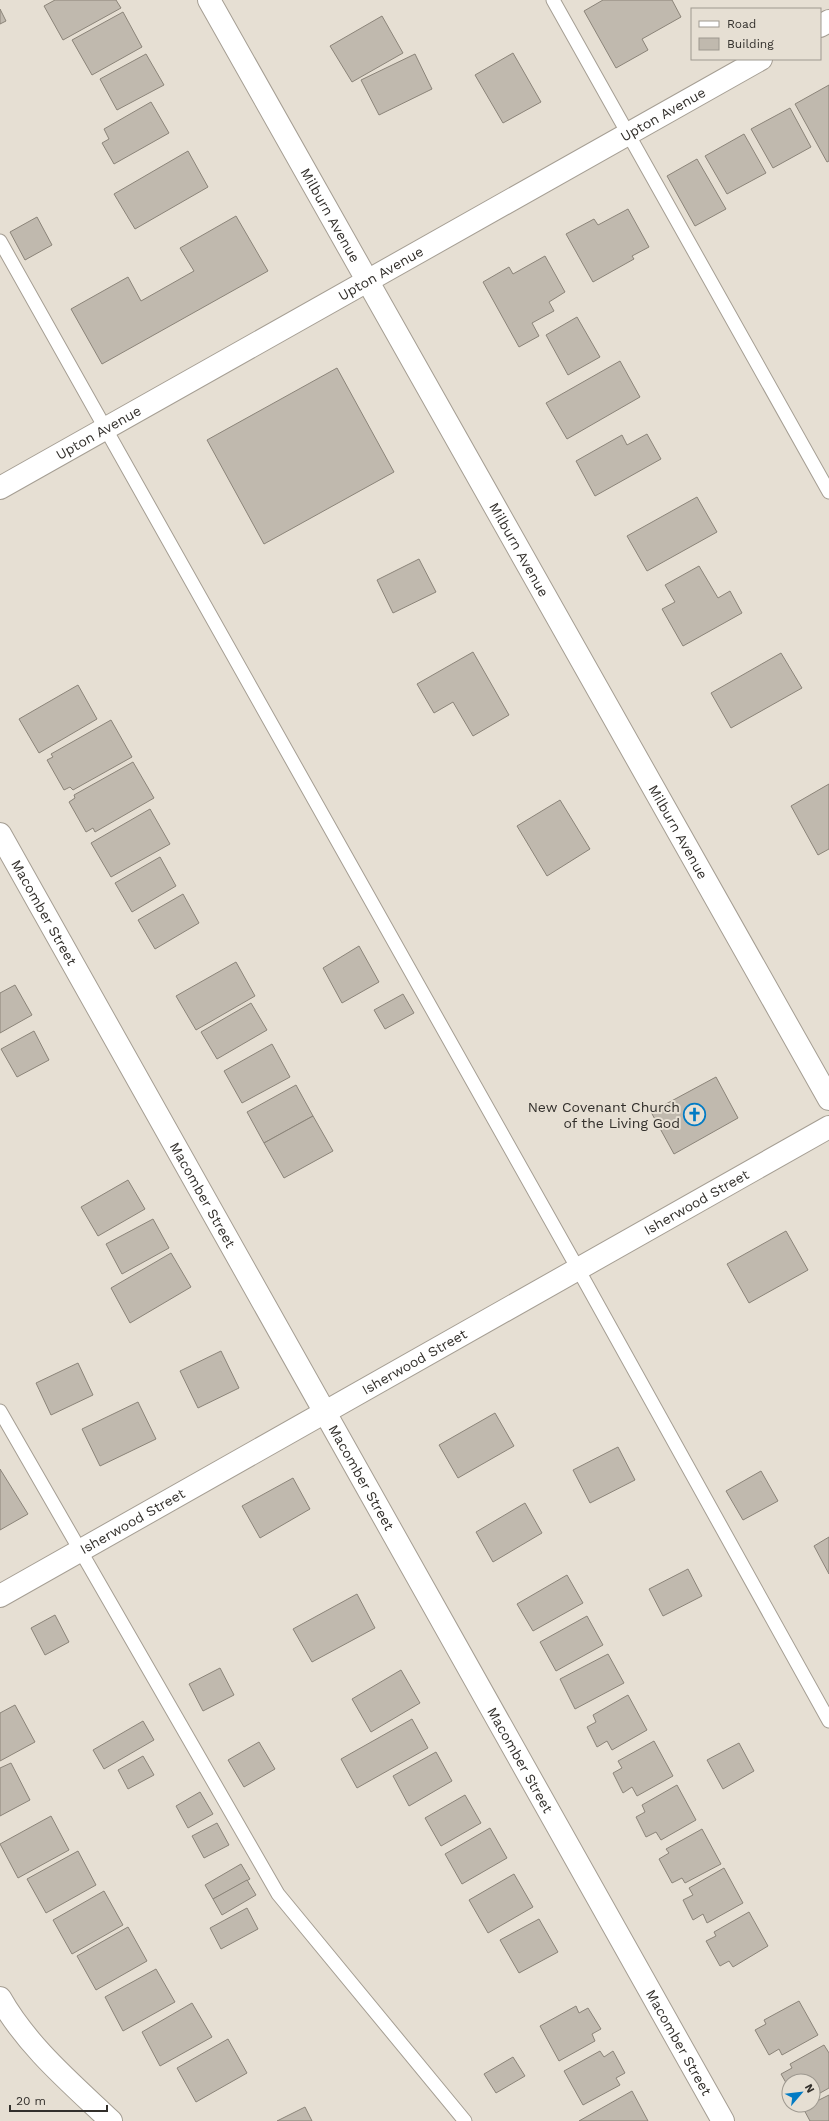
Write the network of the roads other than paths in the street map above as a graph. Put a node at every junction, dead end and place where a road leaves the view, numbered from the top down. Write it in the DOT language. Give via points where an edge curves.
graph roads {
  1 [pos="209,0"];
  2 [pos="553,0"];
  3 [pos="760,60"];
  4 [pos="629,134"];
  5 [pos="0,241"];
  6 [pos="368,281"];
  7 [pos="106,428"];
  8 [pos="0,488"];
  9 [pos="829,492"];
  10 [pos="0,834"];
  11 [pos="829,1099"];
  12 [pos="829,1127"];
  13 [pos="578,1269"];
  14 [pos="0,1410"];
  15 [pos="325,1413"];
  16 [pos="80,1551"];
  17 [pos="0,1596"];
  18 [pos="829,1721"];
  19 [pos="0,1998"];
  20 [pos="111,2121"];
  21 [pos="465,2121"];
  22 [pos="723,2121"];
  1 -- 6 [label="street, Milburn Avenue"];
  2 -- 4 [label="lane"];
  3 -- 4 [label="street, Upton Avenue"];
  4 -- 6 [label="street, Upton Avenue"];
  4 -- 9 [label="lane"];
  5 -- 7 [label="lane"];
  6 -- 7 [label="street, Upton Avenue"];
  6 -- 11 [label="street, Milburn Avenue"];
  7 -- 8 [label="street, Upton Avenue"];
  7 -- 13 [label="lane"];
  10 -- 15 [label="street, Macomber Street"];
  12 -- 13 [label="street, Isherwood Street"];
  13 -- 15 [label="street, Isherwood Street"];
  13 -- 18 [label="lane"];
  14 -- 16 [label="lane"];
  15 -- 16 [label="street, Isherwood Street"];
  15 -- 22 [label="street, Macomber Street"];
  16 -- 17 [label="street, Isherwood Street"];
  16 -- 21 [label="lane" via="278,1894"];
  19 -- 20 [label="street" via="12,2019 60,2073"];
}
